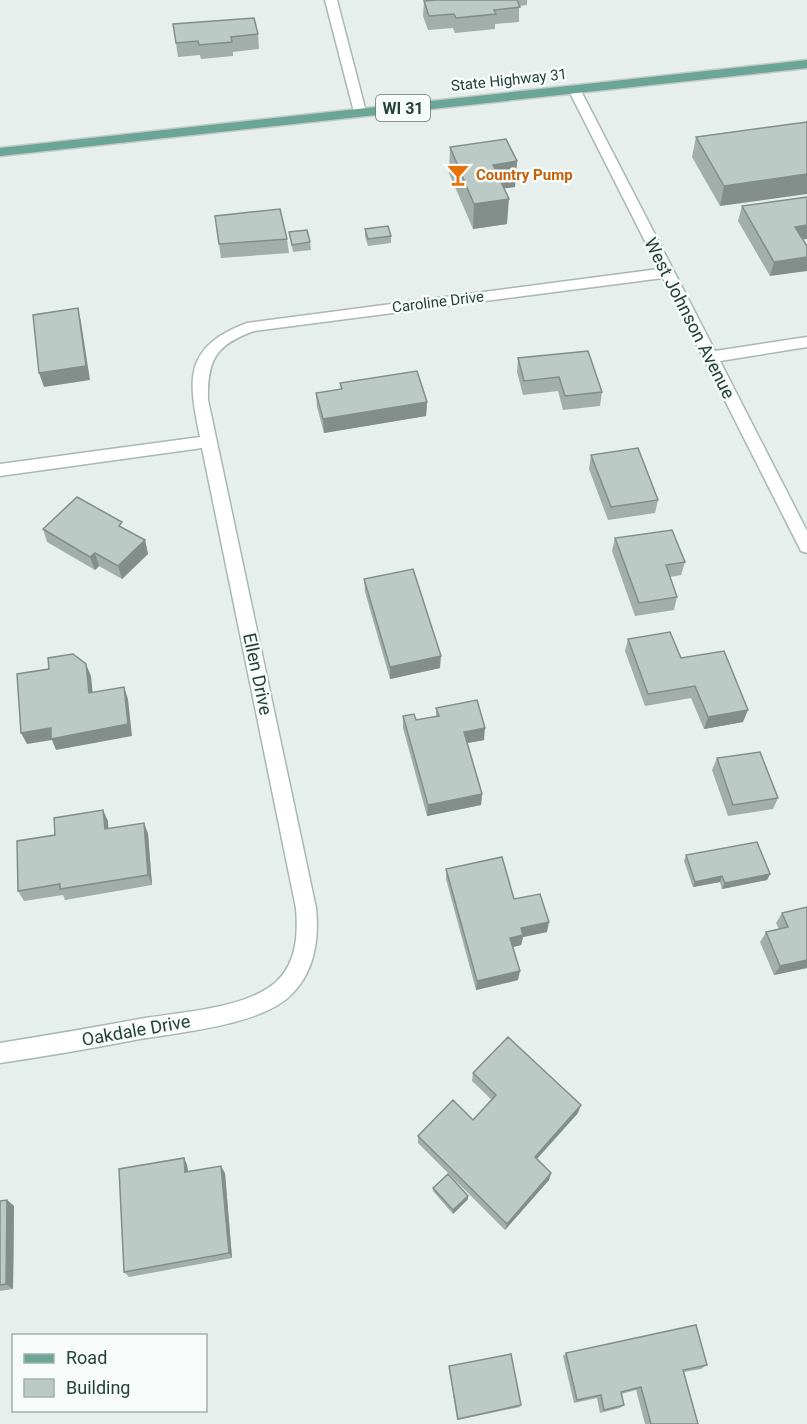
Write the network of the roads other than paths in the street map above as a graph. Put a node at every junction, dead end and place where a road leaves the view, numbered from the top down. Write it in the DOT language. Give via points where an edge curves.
graph roads {
  1 [pos="331,0"];
  2 [pos="807,64"];
  3 [pos="574,89"];
  4 [pos="360,112"];
  5 [pos="0,152"];
  6 [pos="666,273"];
  7 [pos="807,342"];
  8 [pos="216,344"];
  9 [pos="710,357"];
  10 [pos="207,442"];
  11 [pos="0,470"];
  12 [pos="807,547"];
  13 [pos="270,998"];
  14 [pos="0,1053"];
  1 -- 4 [label="street"];
  2 -- 3 [label="main road, State Highway 31 / WI 31"];
  3 -- 4 [label="main road, State Highway 31 / WI 31"];
  3 -- 6 [label="street, West Johnson Avenue"];
  4 -- 5 [label="main road, State Highway 31 / WI 31"];
  6 -- 8 [label="street, Caroline Drive" via="274,322 227,334"];
  6 -- 9 [label="street, West Johnson Avenue"];
  7 -- 9 [label="street"];
  8 -- 10 [label="street, Ellen Drive" via="202,364 199,380"];
  9 -- 12 [label="street, West Johnson Avenue"];
  10 -- 11 [label="street"];
  10 -- 13 [label="street, Ellen Drive" via="219,484 307,922 304,952 297,971 287,986"];
  13 -- 14 [label="street, Oakdale Drive" via="234,1011"];
}
